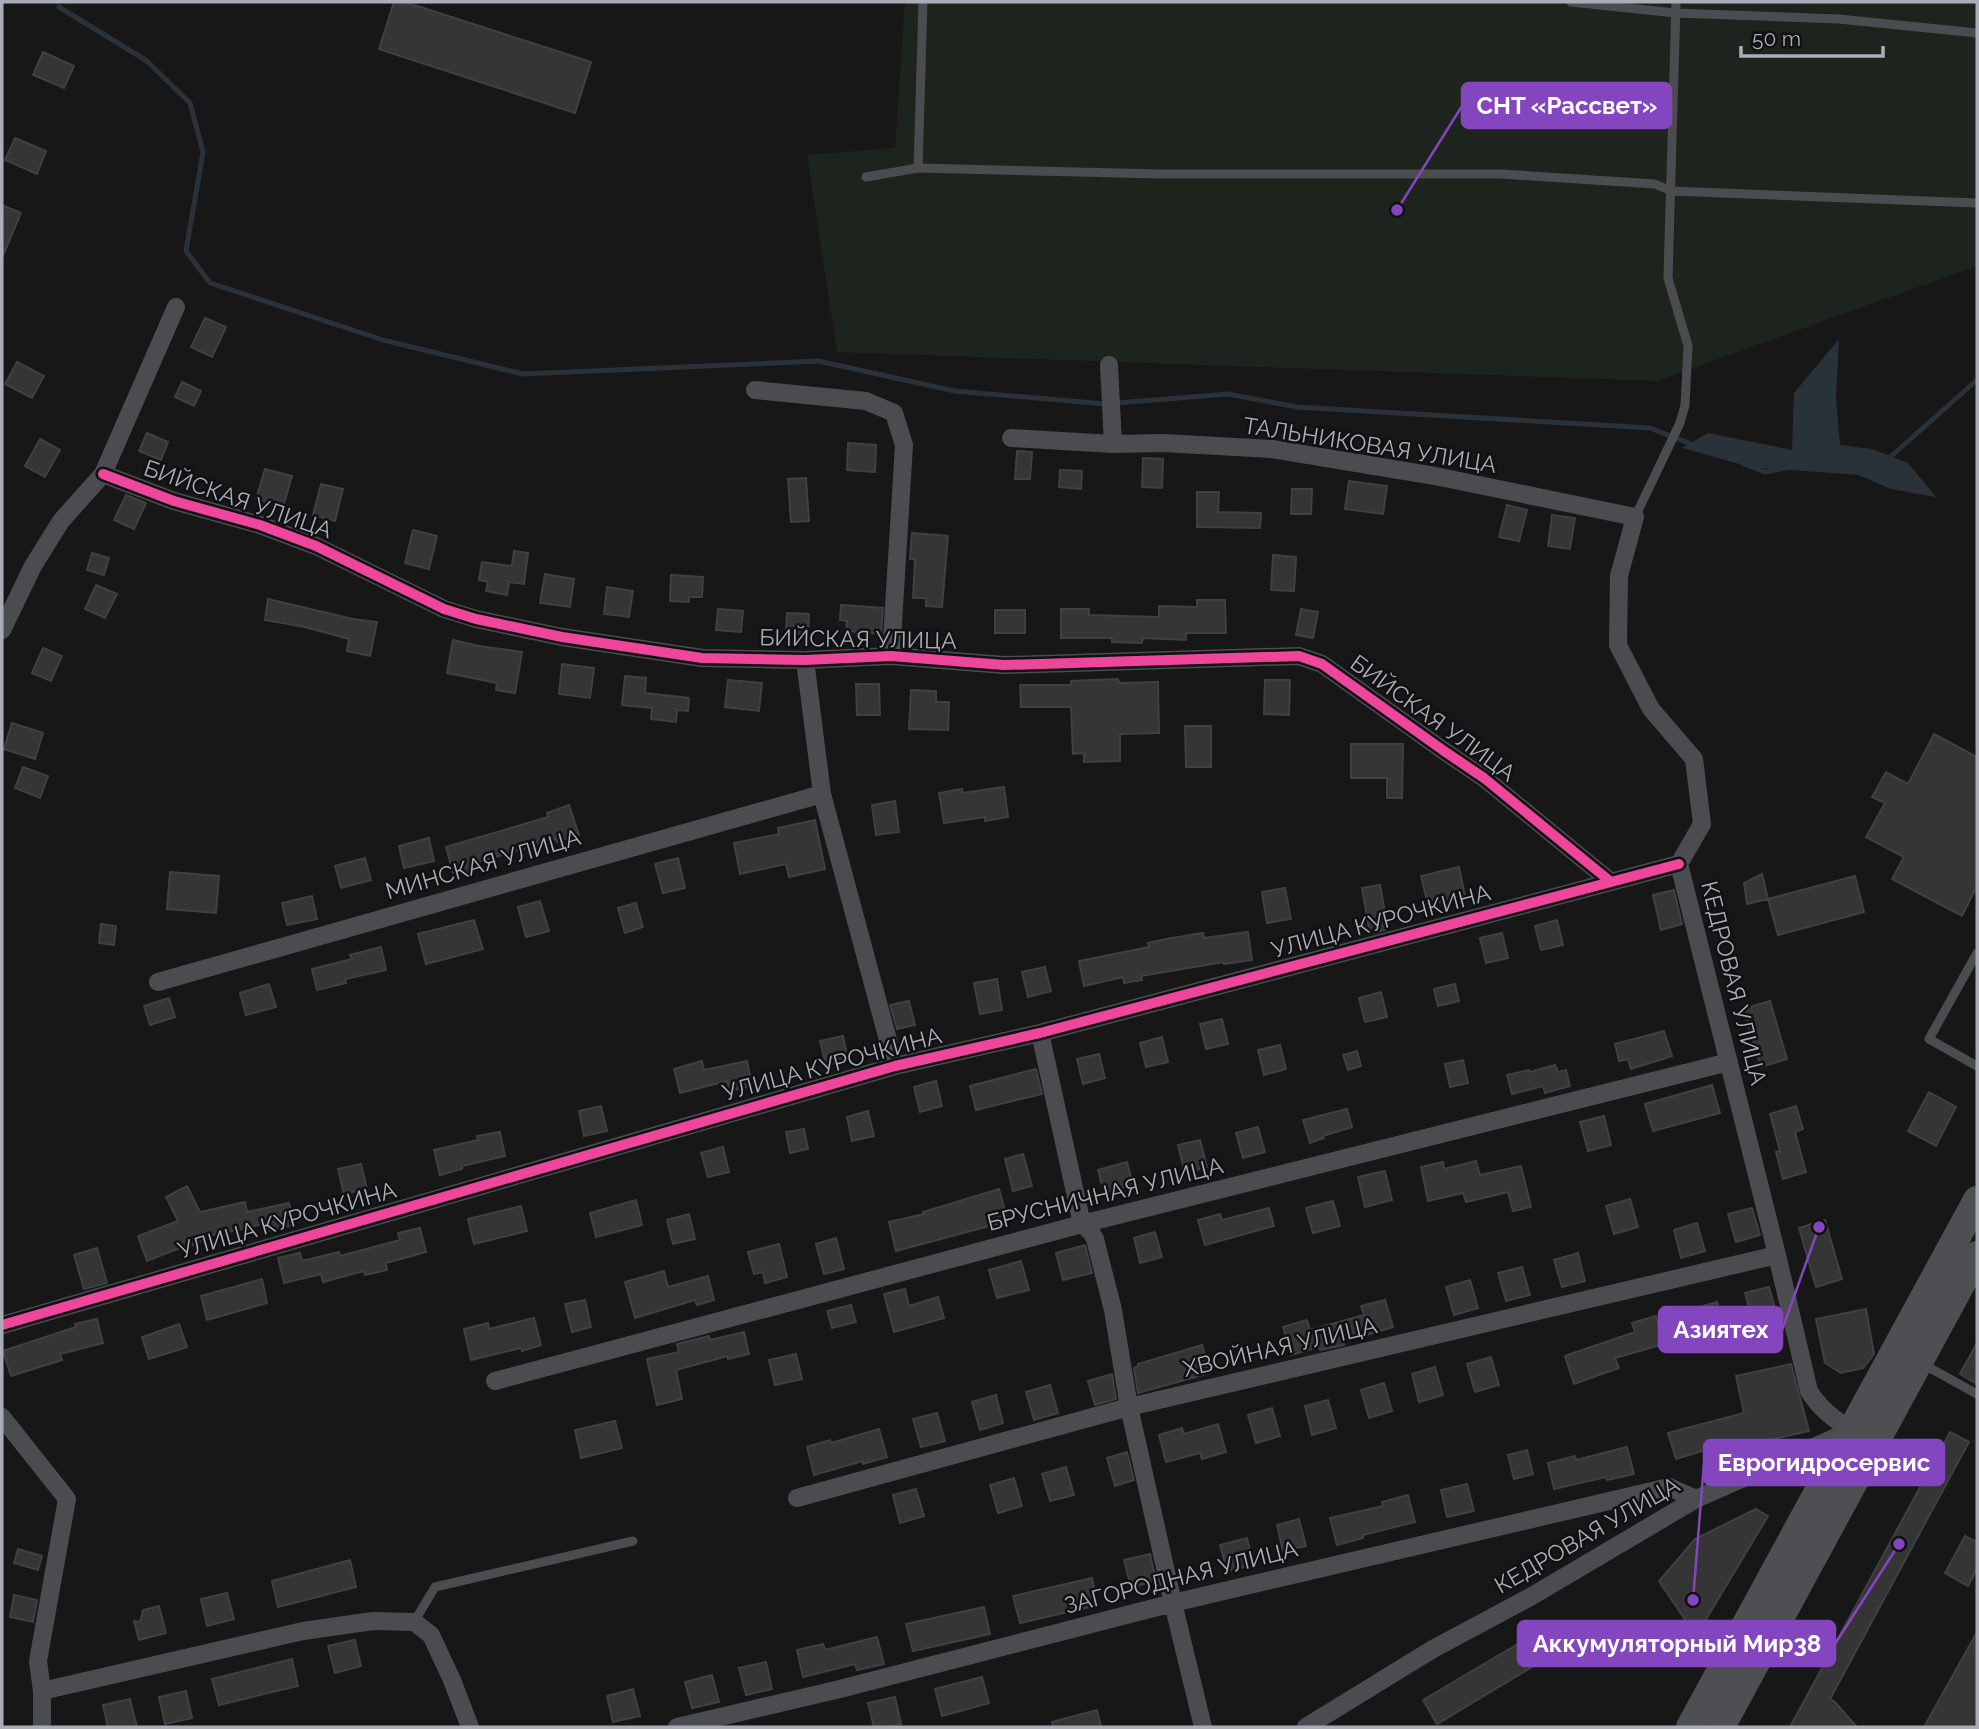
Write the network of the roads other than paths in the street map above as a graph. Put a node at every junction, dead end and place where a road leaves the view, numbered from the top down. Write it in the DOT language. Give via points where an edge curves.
graph roads {
  1 [pos="923,2"];
  2 [pos="1571,2"];
  3 [pos="1676,2"];
  4 [pos="1676,13"];
  5 [pos="1977,33"];
  6 [pos="918,168"];
  7 [pos="866,177"];
  8 [pos="1671,191"];
  9 [pos="1977,203"];
  10 [pos="176,307"];
  11 [pos="1109,365"];
  12 [pos="755,390"];
  13 [pos="1011,438"];
  14 [pos="1113,444"];
  15 [pos="103,474"];
  16 [pos="1635,517"];
  17 [pos="2,631"];
  18 [pos="891,656"];
  19 [pos="805,660"];
  20 [pos="822,794"];
  21 [pos="1679,864"];
  22 [pos="1611,882"];
  23 [pos="1977,953"];
  24 [pos="158,982"];
  25 [pos="1040,1033"];
  26 [pos="1729,1062"];
  27 [pos="895,1066"];
  28 [pos="1977,1066"];
  29 [pos="1977,1199"];
  30 [pos="1082,1224"];
  31 [pos="1777,1255"];
  32 [pos="1977,1255"];
  33 [pos="2,1325"];
  34 [pos="1919,1362"];
  35 [pos="495,1381"];
  36 [pos="1977,1394"];
  37 [pos="1129,1407"];
  38 [pos="2,1417"];
  39 [pos="1852,1430"];
  40 [pos="797,1498"];
  41 [pos="1696,1499"];
  42 [pos="633,1541"];
  43 [pos="1172,1603"];
  44 [pos="414,1622"];
  45 [pos="41,1691"];
  46 [pos="42,1727"];
  47 [pos="470,1727"];
  48 [pos="677,1727"];
  49 [pos="1203,1727"];
  50 [pos="1306,1727"];
  51 [pos="1690,1727"];
  52 [pos="1721,1727"];
  1 -- 6 [label="lane"];
  2 -- 4 [label="lane"];
  3 -- 4 [label="lane"];
  4 -- 5 [label="lane" via="1839,19"];
  4 -- 8 [label="lane"];
  6 -- 7 [label="lane"];
  6 -- 8 [label="lane" via="1160,174 1501,174 1655,184"];
  8 -- 9 [label="lane"];
  8 -- 16 [label="lane" via="1668,278 1688,346 1685,405"];
  10 -- 15 [label="street"];
  11 -- 14 [label="street"];
  12 -- 18 [label="street" via="866,401 894,413 904,445"];
  13 -- 14 [label="street, ТАЛЬНИКОВАЯ УЛИЦА"];
  14 -- 16 [label="street, ТАЛЬНИКОВАЯ УЛИЦА" via="1272,449"];
  15 -- 17 [label="street" via="61,521"];
  15 -- 19 [label="street, БИЙСКАЯ УЛИЦА" via="316,546 444,609 476,619 702,658"];
  16 -- 21 [label="street" via="1619,576 1618,645 1651,709 1694,759 1702,824"];
  18 -- 19 [label="street, БИЙСКАЯ УЛИЦА"];
  18 -- 22 [label="street, БИЙСКАЯ УЛИЦА" via="1004,665 1299,656 1322,664 1484,778"];
  19 -- 20 [label="street"];
  20 -- 24 [label="street, МИНСКАЯ УЛИЦА"];
  20 -- 27 [label="street"];
  21 -- 22 [label="street, УЛИЦА КУРОЧКИНА"];
  21 -- 26 [label="street, КЕДРОВАЯ УЛИЦА"];
  22 -- 25 [label="street, УЛИЦА КУРОЧКИНА"];
  23 -- 28 [label="lane" via="1929,1039"];
  25 -- 27 [label="street, УЛИЦА КУРОЧКИНА"];
  25 -- 30 [label="street"];
  26 -- 30 [label="street, БРУСНИЧНАЯ УЛИЦА"];
  26 -- 31 [label="street, КЕДРОВАЯ УЛИЦА"];
  27 -- 33 [label="street, УЛИЦА КУРОЧКИНА"];
  29 -- 39 [label="main road"];
  30 -- 35 [label="street, БРУСНИЧНАЯ УЛИЦА"];
  30 -- 37 [label="street" via="1095,1238"];
  31 -- 37 [label="street, ХВОЙНАЯ УЛИЦА"];
  31 -- 39 [label="street, КЕДРОВАЯ УЛИЦА" via="1809,1391 1826,1413"];
  32 -- 34 [label="main road"];
  34 -- 36 [label="lane"];
  34 -- 52 [label="main road"];
  37 -- 40 [label="street, ХВОЙНАЯ УЛИЦА"];
  37 -- 43 [label="street"];
  38 -- 45 [label="street" via="67,1499 38,1661"];
  39 -- 41 [label="street, КЕДРОВАЯ УЛИЦА"];
  39 -- 51 [label="main road"];
  41 -- 43 [label="street, ЗАГОРОДНАЯ УЛИЦА" via="1669,1487"];
  41 -- 50 [label="street, КЕДРОВАЯ УЛИЦА"];
  42 -- 44 [label="lane" via="435,1587"];
  43 -- 48 [label="street, ЗАГОРОДНАЯ УЛИЦА"];
  43 -- 49 [label="street"];
  44 -- 45 [label="street" via="373,1621 303,1631"];
  44 -- 47 [label="street" via="431,1635"];
  45 -- 46 [label="street"];
}
